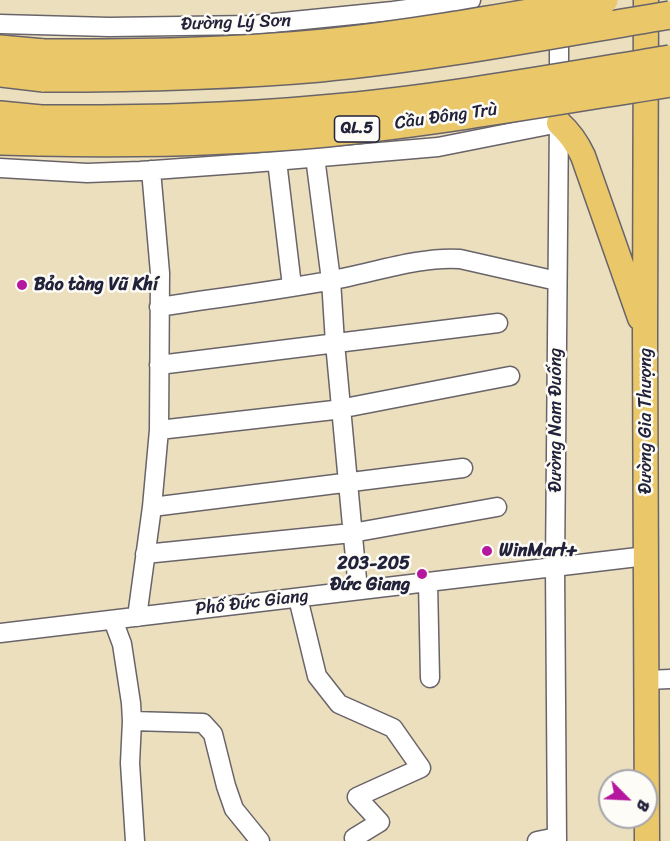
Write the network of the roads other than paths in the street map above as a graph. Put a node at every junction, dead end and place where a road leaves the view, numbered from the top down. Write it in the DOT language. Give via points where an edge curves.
graph roads {
  1 [pos="471,0"];
  2 [pos="560,0"];
  3 [pos="604,0"];
  4 [pos="646,0"];
  5 [pos="670,15"];
  6 [pos="0,24"];
  7 [pos="0,49"];
  8 [pos="670,59"];
  9 [pos="44,65"];
  10 [pos="0,74"];
  11 [pos="670,83"];
  12 [pos="0,115"];
  13 [pos="559,123"];
  14 [pos="41,131"];
  15 [pos="0,141"];
  16 [pos="315,158"];
  17 [pos="278,161"];
  18 [pos="0,168"];
  19 [pos="151,170"];
  20 [pos="331,280"];
  21 [pos="557,281"];
  22 [pos="292,286"];
  23 [pos="159,307"];
  24 [pos="498,323"];
  25 [pos="645,334"];
  26 [pos="335,343"];
  27 [pos="159,365"];
  28 [pos="510,376"];
  29 [pos="342,409"];
  30 [pos="159,430"];
  31 [pos="463,468"];
  32 [pos="347,483"];
  33 [pos="152,507"];
  34 [pos="497,507"];
  35 [pos="352,533"];
  36 [pos="146,554"];
  37 [pos="646,556"];
  38 [pos="555,567"];
  39 [pos="428,582"];
  40 [pos="357,590"];
  41 [pos="298,598"];
  42 [pos="137,617"];
  43 [pos="113,620"];
  44 [pos="0,633"];
  45 [pos="429,678"];
  46 [pos="658,679"];
  47 [pos="132,722"];
  48 [pos="557,839"];
  49 [pos="135,841"];
  50 [pos="260,841"];
  51 [pos="356,841"];
  52 [pos="537,841"];
  53 [pos="647,841"];
  1 -- 6 [label="street, Đường Lý Sơn" via="253,25"];
  2 -- 13 [label="street, Đường Nam Đuống"];
  3 -- 9 [label="highway, bridge" via="418,32 323,43 129,53"];
  4 -- 25 [label="main road, Đường Gia Thượng"];
  5 -- 9 [label="highway, bridge" via="323,68 126,78"];
  7 -- 9 [label="highway"];
  8 -- 14 [label="highway, Cầu Đông Trù / QL.5, bridge" via="421,98 222,117 124,119"];
  9 -- 10 [label="highway"];
  11 -- 14 [label="highway, Cầu Đông Trù / QL.5, bridge" via="326,133 125,144"];
  12 -- 14 [label="highway, QL.5"];
  13 -- 16 [label="street" via="438,147"];
  13 -- 21 [label="street, Đường Nam Đuống"];
  13 -- 25 [label="main road" via="583,156"];
  14 -- 15 [label="highway"];
  16 -- 17 [label="street"];
  16 -- 20 [label="street"];
  17 -- 19 [label="street"];
  17 -- 22 [label="street"];
  18 -- 19 [label="street" via="87,173"];
  19 -- 23 [label="street"];
  20 -- 21 [label="street" via="446,258"];
  20 -- 22 [label="street"];
  20 -- 26 [label="street"];
  21 -- 38 [label="street, Đường Nam Đuống"];
  22 -- 23 [label="street"];
  23 -- 27 [label="street"];
  24 -- 26 [label="street"];
  25 -- 37 [label="main road, Đường Gia Thượng"];
  26 -- 27 [label="street"];
  26 -- 29 [label="street"];
  27 -- 30 [label="street"];
  28 -- 29 [label="street"];
  29 -- 30 [label="street"];
  29 -- 32 [label="street"];
  30 -- 33 [label="street"];
  31 -- 32 [label="street"];
  32 -- 33 [label="street"];
  32 -- 35 [label="street"];
  33 -- 36 [label="street"];
  34 -- 35 [label="street"];
  35 -- 36 [label="street"];
  35 -- 40 [label="street"];
  36 -- 42 [label="street"];
  37 -- 38 [label="street, Phố Đức Giang"];
  37 -- 46 [label="main road, Đường Gia Thượng"];
  38 -- 39 [label="street, Phố Đức Giang"];
  38 -- 48 [label="street, Đường Nam Đuống"];
  39 -- 40 [label="street, Phố Đức Giang"];
  39 -- 45 [label="street"];
  40 -- 41 [label="street, Phố Đức Giang"];
  41 -- 42 [label="street, Phố Đức Giang"];
  41 -- 51 [label="street" via="317,676 339,704 393,728 421,768 357,797 380,822 354,838"];
  42 -- 43 [label="street, Phố Đức Giang"];
  43 -- 44 [label="street, Phố Đức Giang"];
  43 -- 47 [label="street" via="122,644"];
  46 -- 53 [label="main road, Đường Gia Thượng"];
  47 -- 49 [label="street" via="130,763"];
  47 -- 50 [label="street" via="203,723 213,734 234,809"];
  48 -- 52 [label="street"];
}
